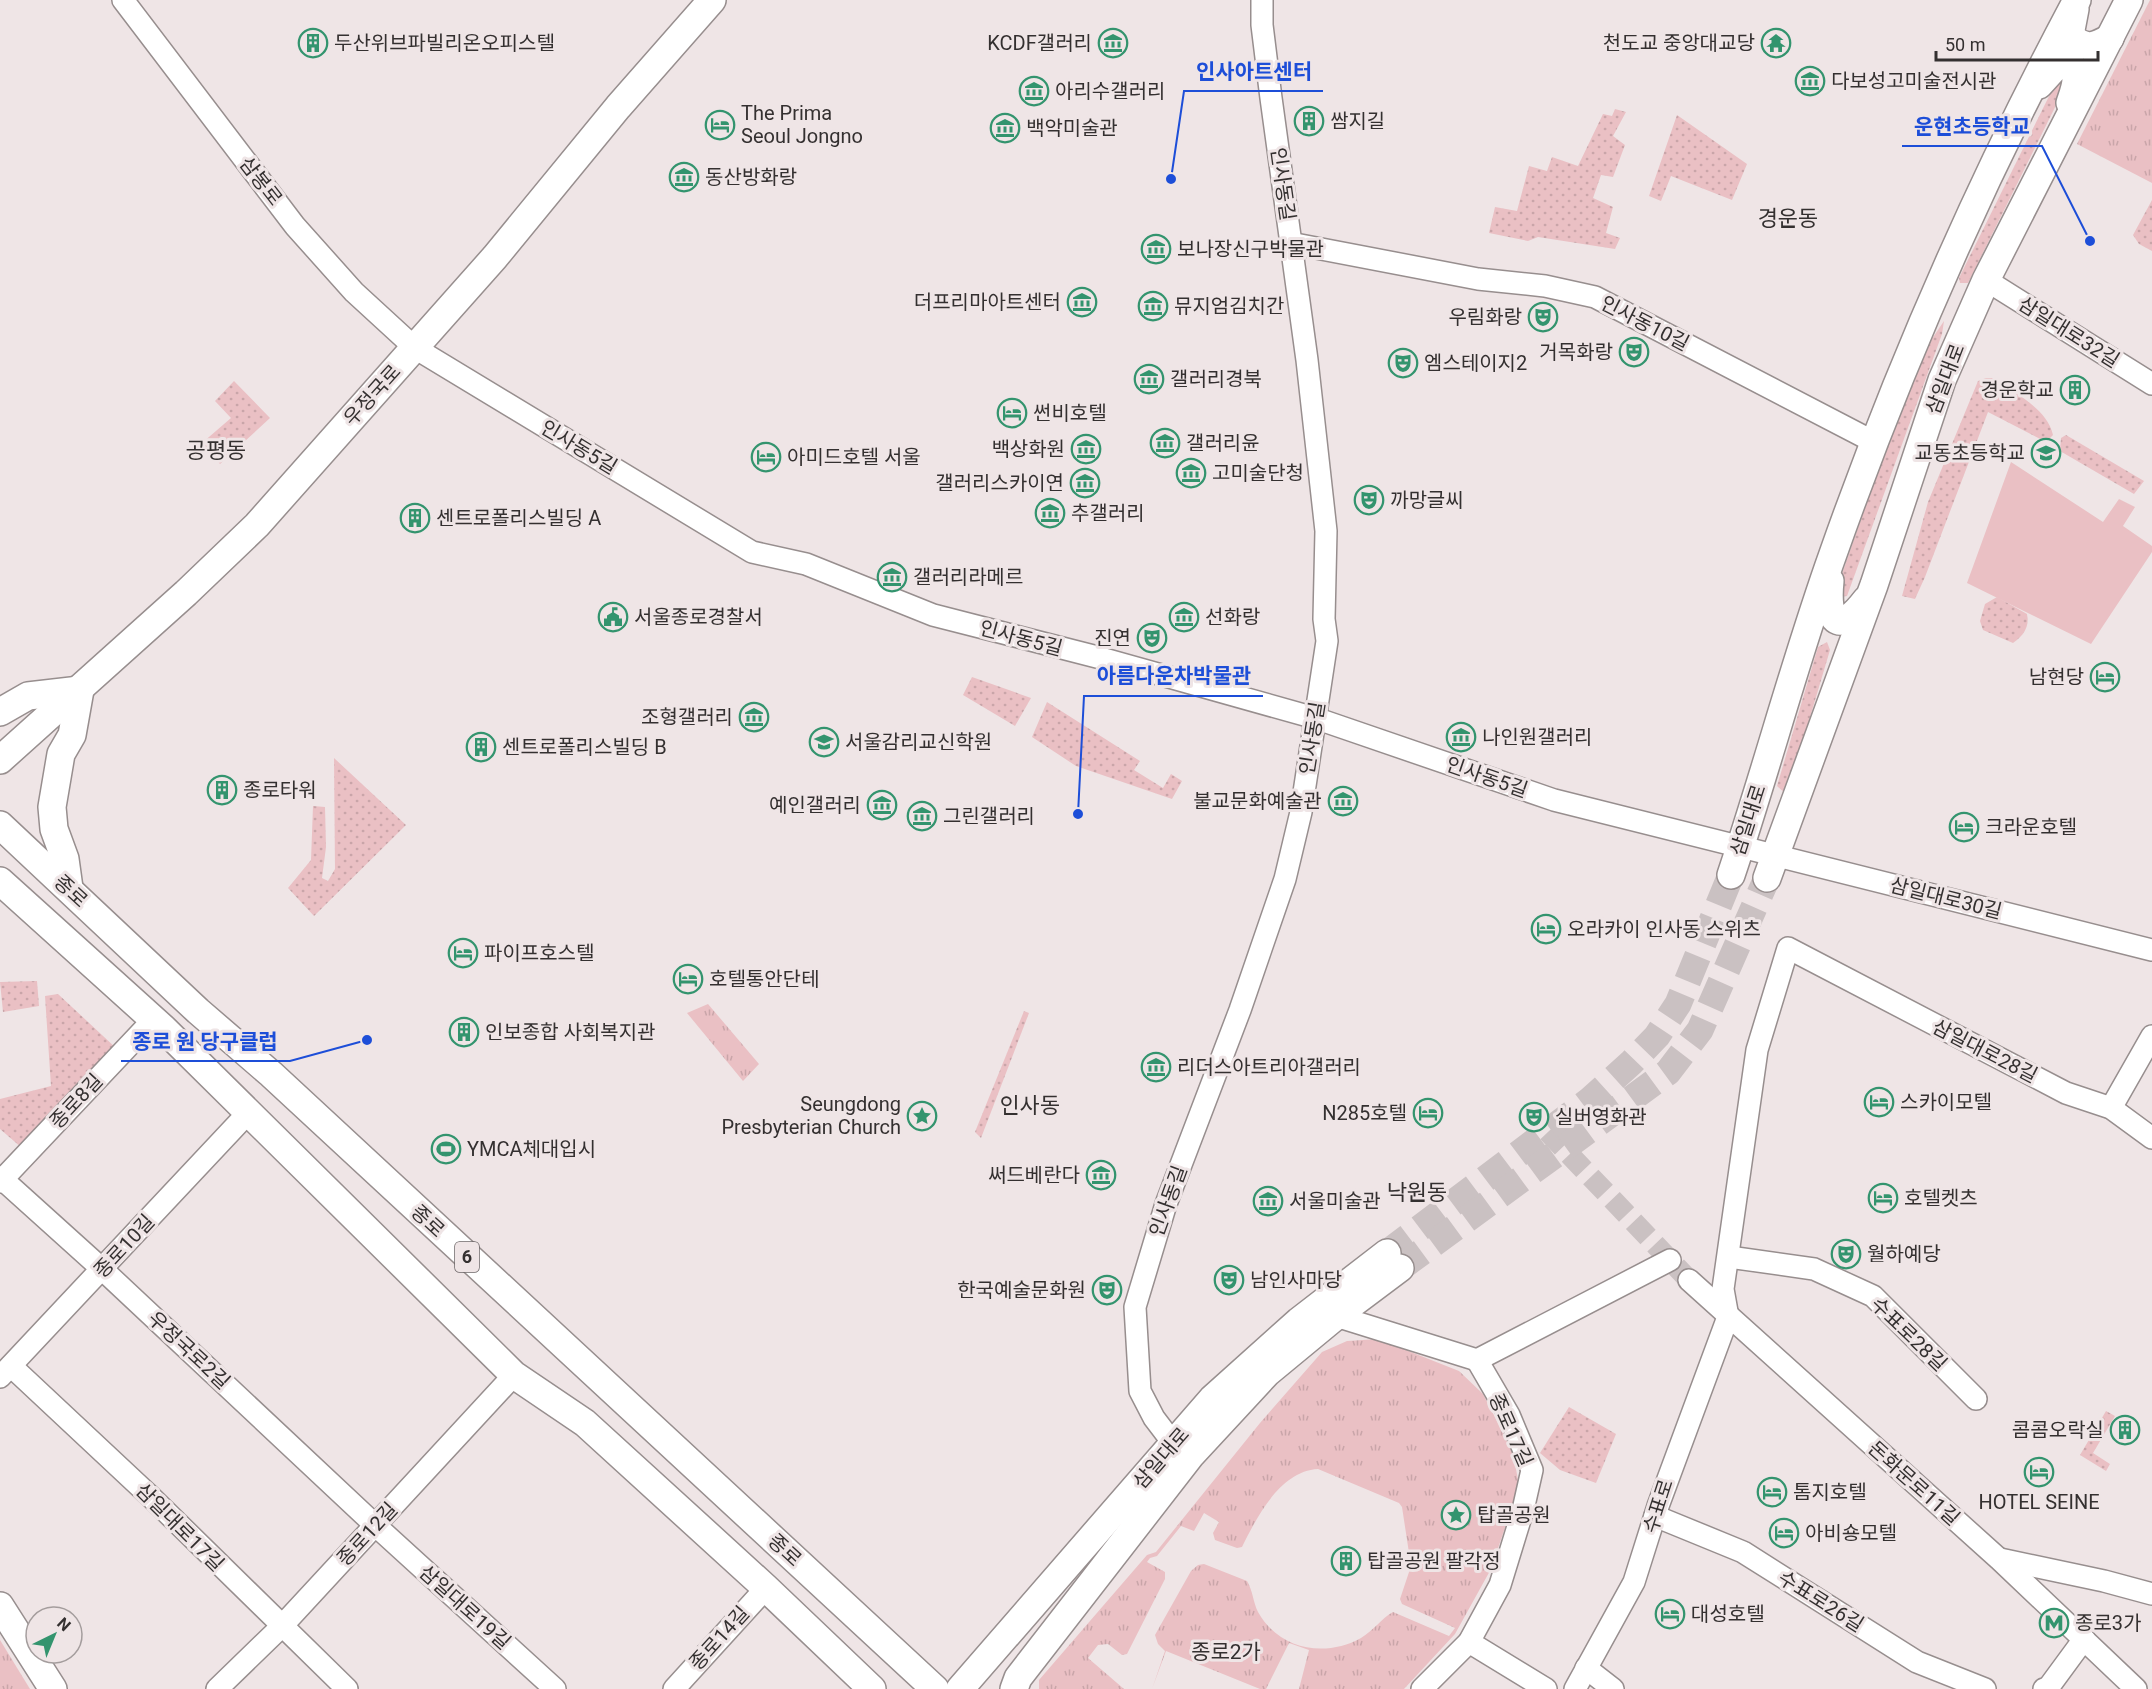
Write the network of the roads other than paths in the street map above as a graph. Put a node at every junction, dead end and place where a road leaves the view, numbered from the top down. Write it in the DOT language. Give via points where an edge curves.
graph roads {
  1 [pos="123,0"];
  2 [pos="712,0"];
  3 [pos="1262,0"];
  4 [pos="2129,0"];
  5 [pos="2076,1"];
  6 [pos="2110,38"];
  7 [pos="2025,104"];
  8 [pos="2058,141"];
  9 [pos="1290,243"];
  10 [pos="1986,280"];
  11 [pos="415,348"];
  12 [pos="2152,384"];
  13 [pos="1874,442"];
  14 [pos="1832,556"];
  15 [pos="1874,585"];
  16 [pos="80,690"];
  17 [pos="0,712"];
  18 [pos="1315,718"];
  19 [pos="0,760"];
  20 [pos="0,825"];
  21 [pos="1740,848"];
  22 [pos="1771,867"];
  23 [pos="1731,875"];
  24 [pos="69,888"];
  25 [pos="4,889"];
  26 [pos="2152,950"];
  27 [pos="153,1020"];
  28 [pos="2152,1036"];
  29 [pos="2110,1108"];
  30 [pos="248,1114"];
  31 [pos="2152,1138"];
  32 [pos="1,1180"];
  33 [pos="1730,1257"];
  34 [pos="1670,1260"];
  35 [pos="102,1269"];
  36 [pos="1689,1280"];
  37 [pos="1336,1316"];
  38 [pos="1728,1317"];
  39 [pos="1477,1360"];
  40 [pos="5,1372"];
  41 [pos="514,1375"];
  42 [pos="1976,1399"];
  43 [pos="1173,1443"];
  44 [pos="1654,1516"];
  45 [pos="375,1525"];
  46 [pos="1999,1559"];
  47 [pos="766,1588"];
  48 [pos="2152,1594"];
  49 [pos="0,1606"];
  50 [pos="281,1627"];
  51 [pos="2084,1640"];
  52 [pos="1469,1642"];
  53 [pos="1586,1668"];
  54 [pos="53,1689"];
  55 [pos="217,1689"];
  56 [pos="347,1689"];
  57 [pos="555,1689"];
  58 [pos="674,1689"];
  59 [pos="872,1689"];
  60 [pos="935,1689"];
  61 [pos="960,1689"];
  62 [pos="1014,1689"];
  63 [pos="1422,1689"];
  64 [pos="1546,1689"];
  65 [pos="1575,1689"];
  66 [pos="1613,1689"];
  67 [pos="1985,1689"];
  68 [pos="2044,1689"];
  69 [pos="2136,1689"];
  1 -- 11 [label="street, 삼봉로" via="295,226 354,292"];
  2 -- 11 [label="main road, 우정국로"];
  3 -- 9 [label="street, 인사동길"];
  4 -- 6 [label="main road, 삼일대로"];
  5 -- 6 [label="main road" via="2073,39 2087,47"];
  5 -- 7 [label="main road, 삼일대로"];
  6 -- 8 [label="main road, 삼일대로"];
  7 -- 8 [label="main road" via="2048,72 2059,63 2069,62 2077,81"];
  7 -- 13 [label="main road, 삼일대로" via="1949,260"];
  8 -- 10 [label="main road, 삼일대로"];
  9 -- 13 [label="street, 인사동10길" via="1595,297"];
  9 -- 18 [label="street, 인사동길" via="1326,531 1327,641"];
  10 -- 12 [label="street, 삼일대로32길"];
  10 -- 15 [label="main road, 삼일대로" via="1942,380"];
  11 -- 16 [label="main road, 우정국로" via="257,525"];
  11 -- 18 [label="street, 인사동5길" via="752,552 806,564 933,615"];
  13 -- 14 [label="main road, 삼일대로"];
  14 -- 15 [label="main road" via="1828,594 1833,618 1841,622 1850,620"];
  14 -- 21 [label="main road, 삼일대로"];
  15 -- 22 [label="main road, 삼일대로"];
  16 -- 17 [label="main road" via="28,696"];
  16 -- 19 [label="main road, 우정국로"];
  16 -- 24 [label="main road" via="72,735 61,754 52,807"];
  18 -- 21 [label="street, 인사동5길" via="1554,800"];
  18 -- 43 [label="street, 인사동길" via="1301,812 1285,879 1166,1204 1135,1307 1140,1391"];
  20 -- 24 [label="main road, 종로 / 6"];
  21 -- 22 [label="street, 삼일대로30길"];
  21 -- 23 [label="main road, 삼일대로"];
  22 -- 26 [label="street, 삼일대로30길"];
  24 -- 60 [label="main road, 종로 / 6"];
  25 -- 27 [label="main road, 종로"];
  27 -- 30 [label="main road, 종로"];
  27 -- 32 [label="street, 종로8길"];
  28 -- 29 [label="street"];
  29 -- 31 [label="street, 삼일대로28길"];
  29 -- 33 [label="street, 삼일대로28길" via="2066,1093 1788,948 1756,1050"];
  30 -- 35 [label="street, 종로10길"];
  30 -- 41 [label="main road, 종로"];
  32 -- 35 [label="street, 우정국로2길"];
  33 -- 38 [label="street" via="1723,1289"];
  33 -- 42 [label="street, 수표로28길" via="1814,1269 1873,1296"];
  34 -- 39 [label="street"];
  35 -- 40 [label="street, 종로10길"];
  35 -- 45 [label="street, 우정국로2길"];
  36 -- 38 [label="street, 돈화문로11길"];
  37 -- 39 [label="street"];
  37 -- 43 [label="main road, 삼일대로" via="1394,1260 1266,1348"];
  37 -- 62 [label="main road, 삼일대로" via="1267,1373 1191,1455 1018,1678"];
  38 -- 44 [label="street, 수표로"];
  38 -- 46 [label="street, 돈화문로11길"];
  39 -- 52 [label="street, 종로17길" via="1509,1415 1532,1470 1500,1585"];
  40 -- 50 [label="street, 삼일대로17길" via="151,1497"];
  41 -- 45 [label="street, 종로12길"];
  41 -- 47 [label="main road, 종로" via="585,1423"];
  43 -- 61 [label="main road, 삼일대로"];
  44 -- 53 [label="street, 수표로" via="1634,1582"];
  44 -- 67 [label="street, 수표로26길" via="1743,1552 1917,1662"];
  45 -- 50 [label="street, 종로12길"];
  45 -- 57 [label="street, 삼일대로19길"];
  46 -- 48 [label="street"];
  46 -- 51 [label="street, 돈화문로11길"];
  47 -- 58 [label="street, 종로14길"];
  47 -- 59 [label="main road, 종로"];
  49 -- 54 [label="main road"];
  50 -- 55 [label="street, 종로12길"];
  50 -- 56 [label="street, 삼일대로17길"];
  51 -- 68 [label="street"];
  51 -- 69 [label="street, 돈화문로11길"];
  52 -- 63 [label="street, 종로17길"];
  52 -- 64 [label="street"];
  53 -- 65 [label="street, 수표로"];
  53 -- 66 [label="street"];
}
